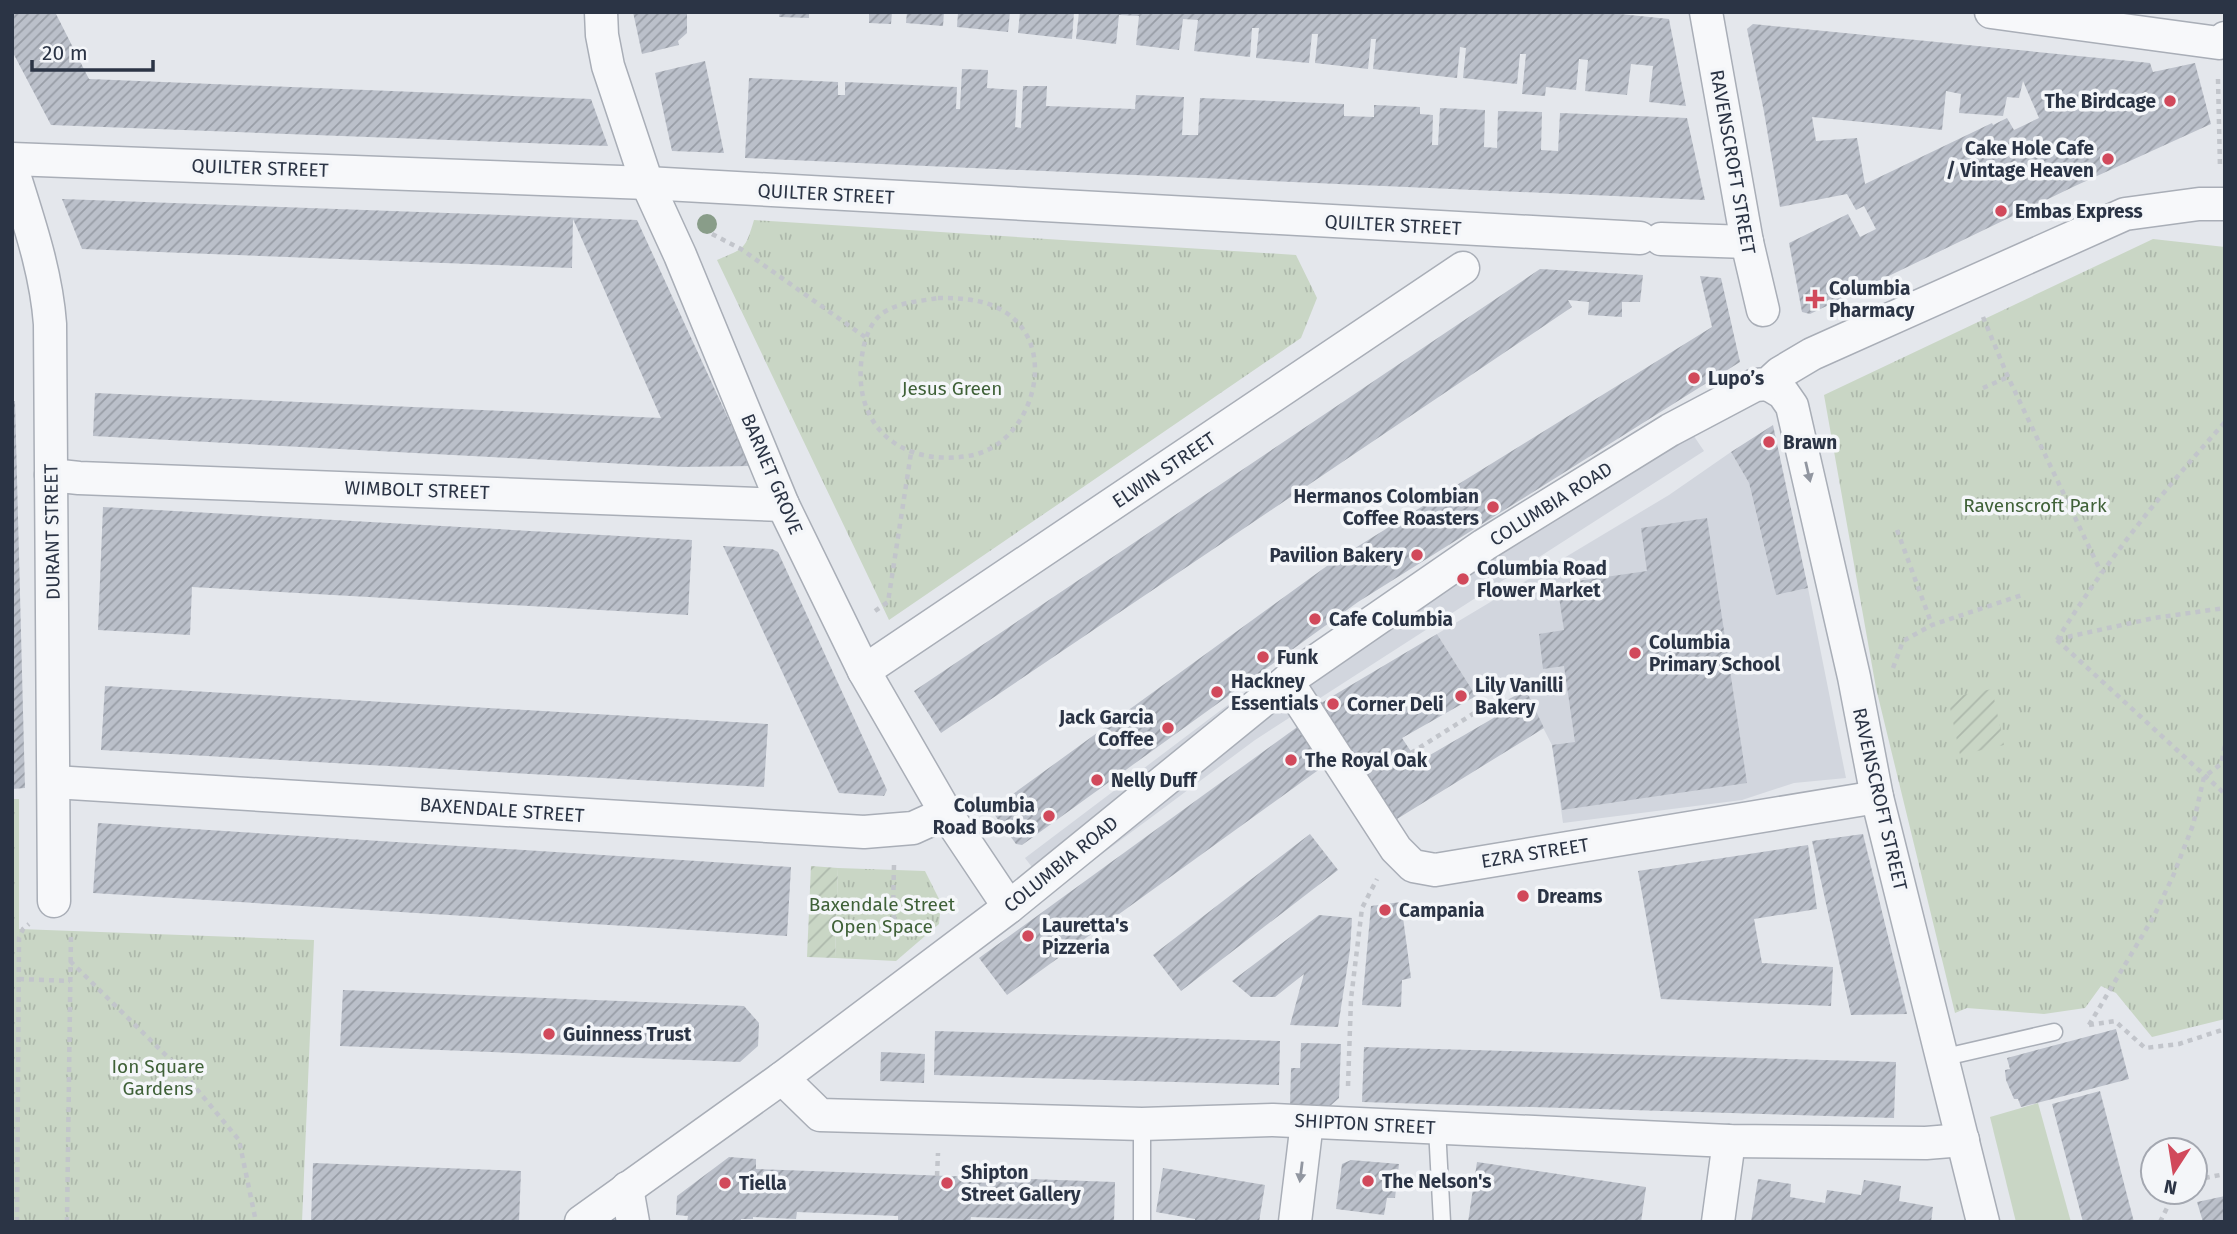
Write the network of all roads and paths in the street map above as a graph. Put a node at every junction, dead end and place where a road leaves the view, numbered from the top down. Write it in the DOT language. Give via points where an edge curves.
graph roads {
  1 [pos="601,12"];
  2 [pos="1706,12"];
  3 [pos="1991,12"];
  4 [pos="2225,38"];
  5 [pos="2218,74"];
  6 [pos="12,159"];
  7 [pos="12,168"];
  8 [pos="647,183"];
  9 [pos="722,188"];
  10 [pos="2222,191"];
  11 [pos="1747,242"];
  12 [pos="1463,268"];
  13 [pos="1968,284"];
  14 [pos="1763,310"];
  15 [pos="865,337"];
  16 [pos="2008,376"];
  17 [pos="1769,384"];
  18 [pos="1983,388"];
  19 [pos="2225,422"];
  20 [pos="911,453"];
  21 [pos="51,475"];
  22 [pos="783,505"];
  23 [pos="1897,530"];
  24 [pos="2101,572"];
  25 [pos="2025,594"];
  26 [pos="2225,608"];
  27 [pos="1932,625"];
  28 [pos="845,633"];
  29 [pos="2057,640"];
  30 [pos="1893,668"];
  31 [pos="864,671"];
  32 [pos="1287,681"];
  33 [pos="1484,707"];
  34 [pos="2225,745"];
  35 [pos="1411,753"];
  36 [pos="2223,764"];
  37 [pos="2204,777"];
  38 [pos="54,782"];
  39 [pos="2225,794"];
  40 [pos="1877,797"];
  41 [pos="946,813"];
  42 [pos="896,830"];
  43 [pos="1396,849"];
  44 [pos="54,902"];
  45 [pos="1009,907"];
  46 [pos="899,948"];
  47 [pos="12,956"];
  48 [pos="19,960"];
  49 [pos="70,961"];
  50 [pos="19,979"];
  51 [pos="70,981"];
  52 [pos="2089,1025"];
  53 [pos="2225,1029"];
  54 [pos="2054,1032"];
  55 [pos="1941,1058"];
  56 [pos="782,1078"];
  57 [pos="1307,1122"];
  58 [pos="1142,1124"];
  59 [pos="1347,1124"];
  60 [pos="1437,1128"];
  61 [pos="1963,1140"];
  62 [pos="1729,1141"];
  63 [pos="627,1188"];
  64 [pos="2168,1206"];
  65 [pos="17,1222"];
  66 [pos="67,1222"];
  67 [pos="256,1222"];
  68 [pos="581,1222"];
  69 [pos="633,1222"];
  70 [pos="1142,1222"];
  71 [pos="1295,1222"];
  72 [pos="1442,1222"];
  73 [pos="1718,1222"];
  74 [pos="1983,1222"];
  75 [pos="2160,1222"];
  1 -- 8 [label="street, BARNET GROVE" via="608,66"];
  2 -- 11 [label="street, RAVENSCROFT STREET"];
  3 -- 4 [label="street" via="2219,43"];
  5 -- 10 [label="path"];
  6 -- 8 [label="street, QUILTER STREET"];
  7 -- 21 [label="street, DURANT STREET" via="47,294"];
  8 -- 9 [label="street, QUILTER STREET"];
  8 -- 22 [label="street, BARNET GROVE"];
  9 -- 11 [label="street, QUILTER STREET"];
  9 -- 15 [label="path" via="696,225 741,250"];
  10 -- 13 [label="street, COLUMBIA ROAD" via="2199,204 2125,214"];
  11 -- 14 [label="street, RAVENSCROFT STREET"];
  12 -- 31 [label="street, ELWIN STREET"];
  13 -- 16 [label="path"];
  13 -- 17 [label="street, COLUMBIA ROAD" via="1812,354"];
  15 -- 20 [label="path" via="860,391 867,412 896,445"];
  15 -- 20 [label="path" via="886,311 938,298 964,298 1005,312 1029,338 1036,360 1029,402 1007,437 970,456 937,458"];
  16 -- 18 [label="path"];
  16 -- 24 [label="path"];
  17 -- 32 [label="street, COLUMBIA ROAD" via="1755,385 1670,430 1484,545"];
  17 -- 40 [label="street, RAVENSCROFT STREET, one-way" via="1792,406"];
  19 -- 24 [label="path"];
  20 -- 28 [label="path" via="888,602"];
  21 -- 22 [label="street, WIMBOLT STREET"];
  21 -- 38 [label="street, DURANT STREET"];
  22 -- 28 [label="street, BARNET GROVE"];
  23 -- 27 [label="path"];
  24 -- 29 [label="path"];
  25 -- 27 [label="path"];
  26 -- 29 [label="path"];
  27 -- 30 [label="path" via="1903,641"];
  28 -- 31 [label="street, BARNET GROVE"];
  29 -- 37 [label="path"];
  31 -- 41 [label="street, BARNET GROVE"];
  32 -- 43 [label="street, EZRA STREET"];
  32 -- 45 [label="street, COLUMBIA ROAD"];
  33 -- 35 [label="path"];
  34 -- 36 [label="path"];
  36 -- 37 [label="path"];
  37 -- 39 [label="path"];
  37 -- 52 [label="path" via="2174,876"];
  38 -- 42 [label="street, BAXENDALE STREET" via="864,832"];
  38 -- 44 [label="street, DURANT STREET"];
  40 -- 43 [label="street, EZRA STREET" via="1435,870 1413,866"];
  40 -- 55 [label="street, RAVENSCROFT STREET"];
  41 -- 42 [label="street, BAXENDALE STREET" via="913,828"];
  41 -- 45 [label="street, BARNET GROVE"];
  42 -- 46 [label="path" via="892,910"];
  43 -- 59 [label="path" via="1362,908 1351,999"];
  44 -- 48 [label="path" via="23,929"];
  44 -- 49 [label="path" via="72,915"];
  45 -- 56 [label="street, COLUMBIA ROAD"];
  47 -- 48 [label="path"];
  48 -- 50 [label="path"];
  49 -- 51 [label="path"];
  49 -- 67 [label="path" via="181,1070 239,1140"];
  50 -- 51 [label="path"];
  50 -- 65 [label="path"];
  51 -- 66 [label="path"];
  52 -- 53 [label="path" via="2115,1021 2145,1048 2179,1044"];
  52 -- 54 [label="path"];
  54 -- 55 [label="lane"];
  55 -- 61 [label="street, RAVENSCROFT STREET"];
  56 -- 58 [label="street, SHIPTON STREET" via="820,1115"];
  56 -- 63 [label="street, COLUMBIA ROAD"];
  57 -- 58 [label="street, SHIPTON STREET"];
  57 -- 59 [label="street, SHIPTON STREET"];
  57 -- 71 [label="street, one-way"];
  58 -- 70 [label="lane"];
  59 -- 60 [label="street, SHIPTON STREET"];
  60 -- 62 [label="street, SHIPTON STREET"];
  60 -- 72 [label="lane"];
  61 -- 62 [label="street, SHIPTON STREET"];
  61 -- 74 [label="street, RAVENSCROFT STREET"];
  62 -- 73 [label="street"];
  63 -- 68 [label="street, COLUMBIA ROAD"];
  63 -- 69 [label="street"];
  64 -- 75 [label="path"];
}
